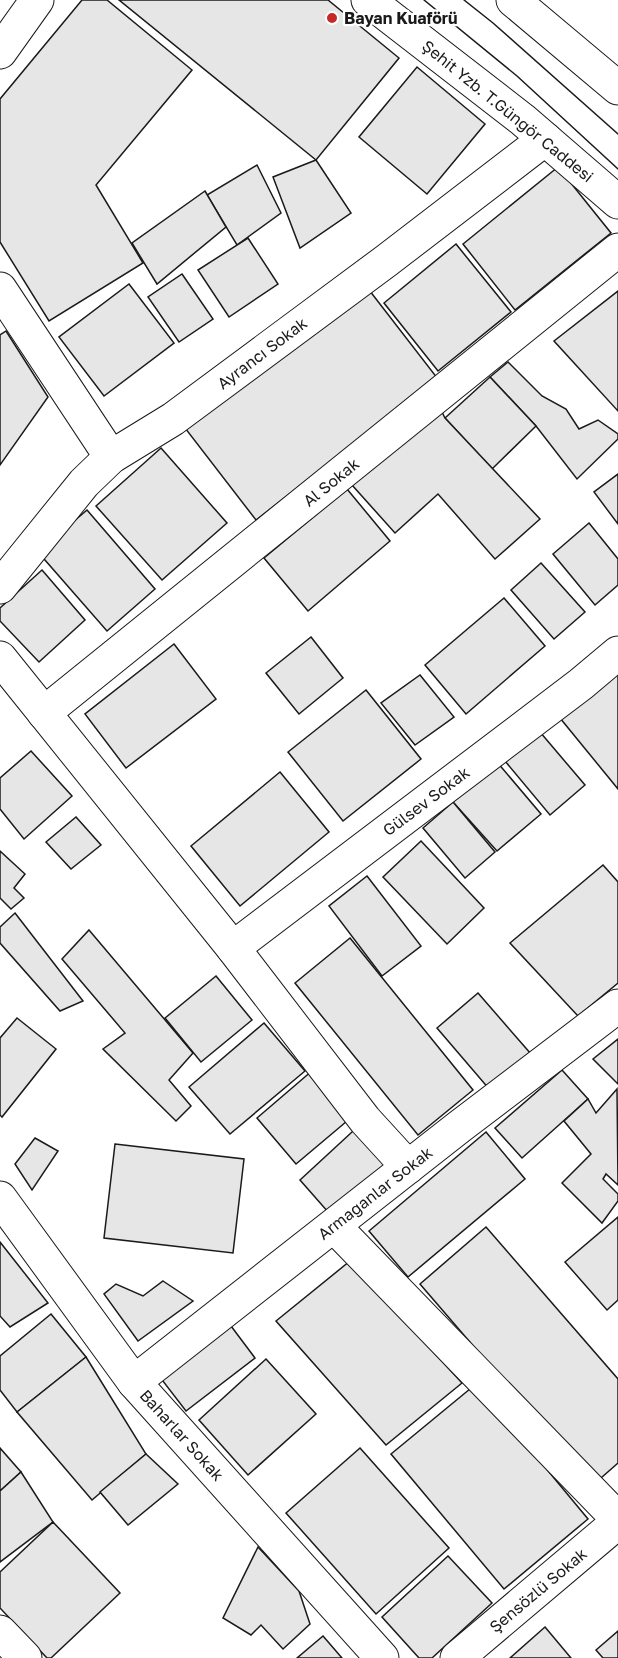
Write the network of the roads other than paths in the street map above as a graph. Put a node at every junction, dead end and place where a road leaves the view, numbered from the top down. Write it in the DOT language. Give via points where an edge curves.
graph roads {
  1 [pos="37,0"];
  2 [pos="368,0"];
  3 [pos="513,0"];
  4 [pos="0,52"];
  5 [pos="618,88"];
  6 [pos="545,139"];
  7 [pos="618,202"];
  8 [pos="618,250"];
  9 [pos="0,289"];
  10 [pos="111,457"];
  11 [pos="0,587"];
  12 [pos="618,653"];
  13 [pos="0,658"];
  14 [pos="44,713"];
  15 [pos="232,948"];
  16 [pos="618,1006"];
  17 [pos="408,1167"];
  18 [pos="0,1198"];
  19 [pos="334,1226"];
  20 [pos="134,1382"];
  21 [pos="618,1521"];
  22 [pos="0,1632"];
  23 [pos="25,1658"];
  24 [pos="382,1658"];
  25 [pos="457,1658"];
  1 -- 4 [label="street"];
  2 -- 6 [label="street, Şehit Yzb. T.Güngör Caddesi"];
  3 -- 5 [label="street"];
  6 -- 7 [label="street, Şehit Yzb. T.Güngör Caddesi"];
  6 -- 10 [label="street, Ayrancı Sokak" via="173,419"];
  8 -- 14 [label="street, Al Sokak"];
  9 -- 10 [label="street"];
  10 -- 11 [label="street, Ayrancı Sokak" via="84,483"];
  12 -- 15 [label="street, Gülsev Sokak"];
  13 -- 14 [label="street"];
  14 -- 15 [label="street"];
  15 -- 17 [label="street" via="365,1120"];
  16 -- 17 [label="street, Armağanlar Sokak"];
  17 -- 19 [label="street, Armağanlar Sokak"];
  18 -- 20 [label="street, Baharlar Sokak"];
  19 -- 20 [label="street, Armağanlar Sokak"];
  19 -- 21 [label="street"];
  20 -- 24 [label="street, Baharlar Sokak"];
  21 -- 25 [label="street, Şensözlü Sokak"];
  22 -- 23 [label="street"];
}
